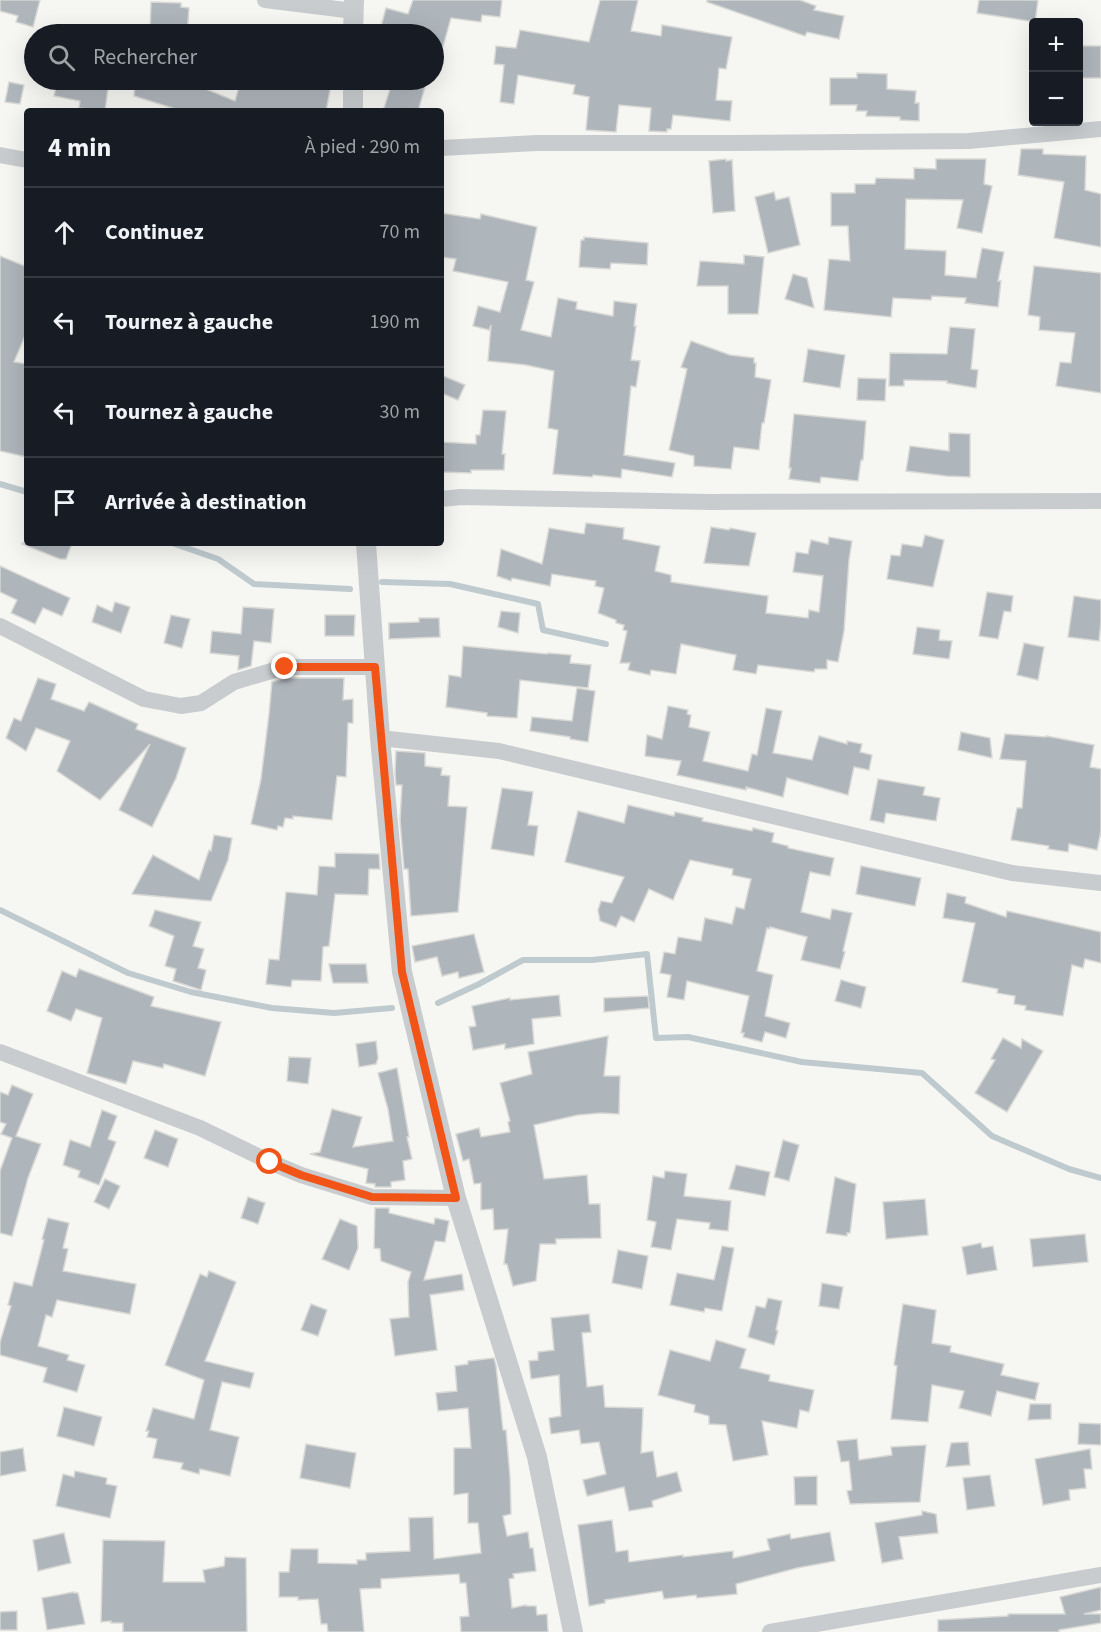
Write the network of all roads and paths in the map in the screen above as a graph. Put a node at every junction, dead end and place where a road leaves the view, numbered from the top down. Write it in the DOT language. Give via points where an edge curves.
graph roads {
  1 [pos="265,0"];
  2 [pos="354,5"];
  3 [pos="353,24"];
  4 [pos="353,90"];
  5 [pos="353,108"];
  6 [pos="1101,129"];
  7 [pos="444,148"];
  8 [pos="0,155"];
  9 [pos="24,159"];
  10 [pos="444,499"];
  11 [pos="1101,501"];
  12 [pos="366,546"];
  13 [pos="0,626"];
  14 [pos="375,667"];
  15 [pos="380,738"];
  16 [pos="1101,883"];
  17 [pos="0,1052"];
  18 [pos="456,1198"];
  19 [pos="1101,1575"];
  20 [pos="573,1632"];
  21 [pos="770,1632"];
  1 -- 2 [label="street"];
  2 -- 3 [label="street"];
  4 -- 5 [label="street"];
  6 -- 7 [label="street" via="969,141 537,143"];
  8 -- 9 [label="street"];
  10 -- 11 [label="street"];
  12 -- 14 [label="street"];
  13 -- 14 [label="street" via="144,699 181,706 201,703 234,682 285,667"];
  14 -- 15 [label="street"];
  15 -- 16 [label="street" via="499,751 1012,873"];
  15 -- 18 [label="street" via="402,972"];
  17 -- 18 [label="street" via="200,1128 301,1175 372,1197"];
  18 -- 20 [label="street" via="537,1457"];
  19 -- 21 [label="street"];
}
